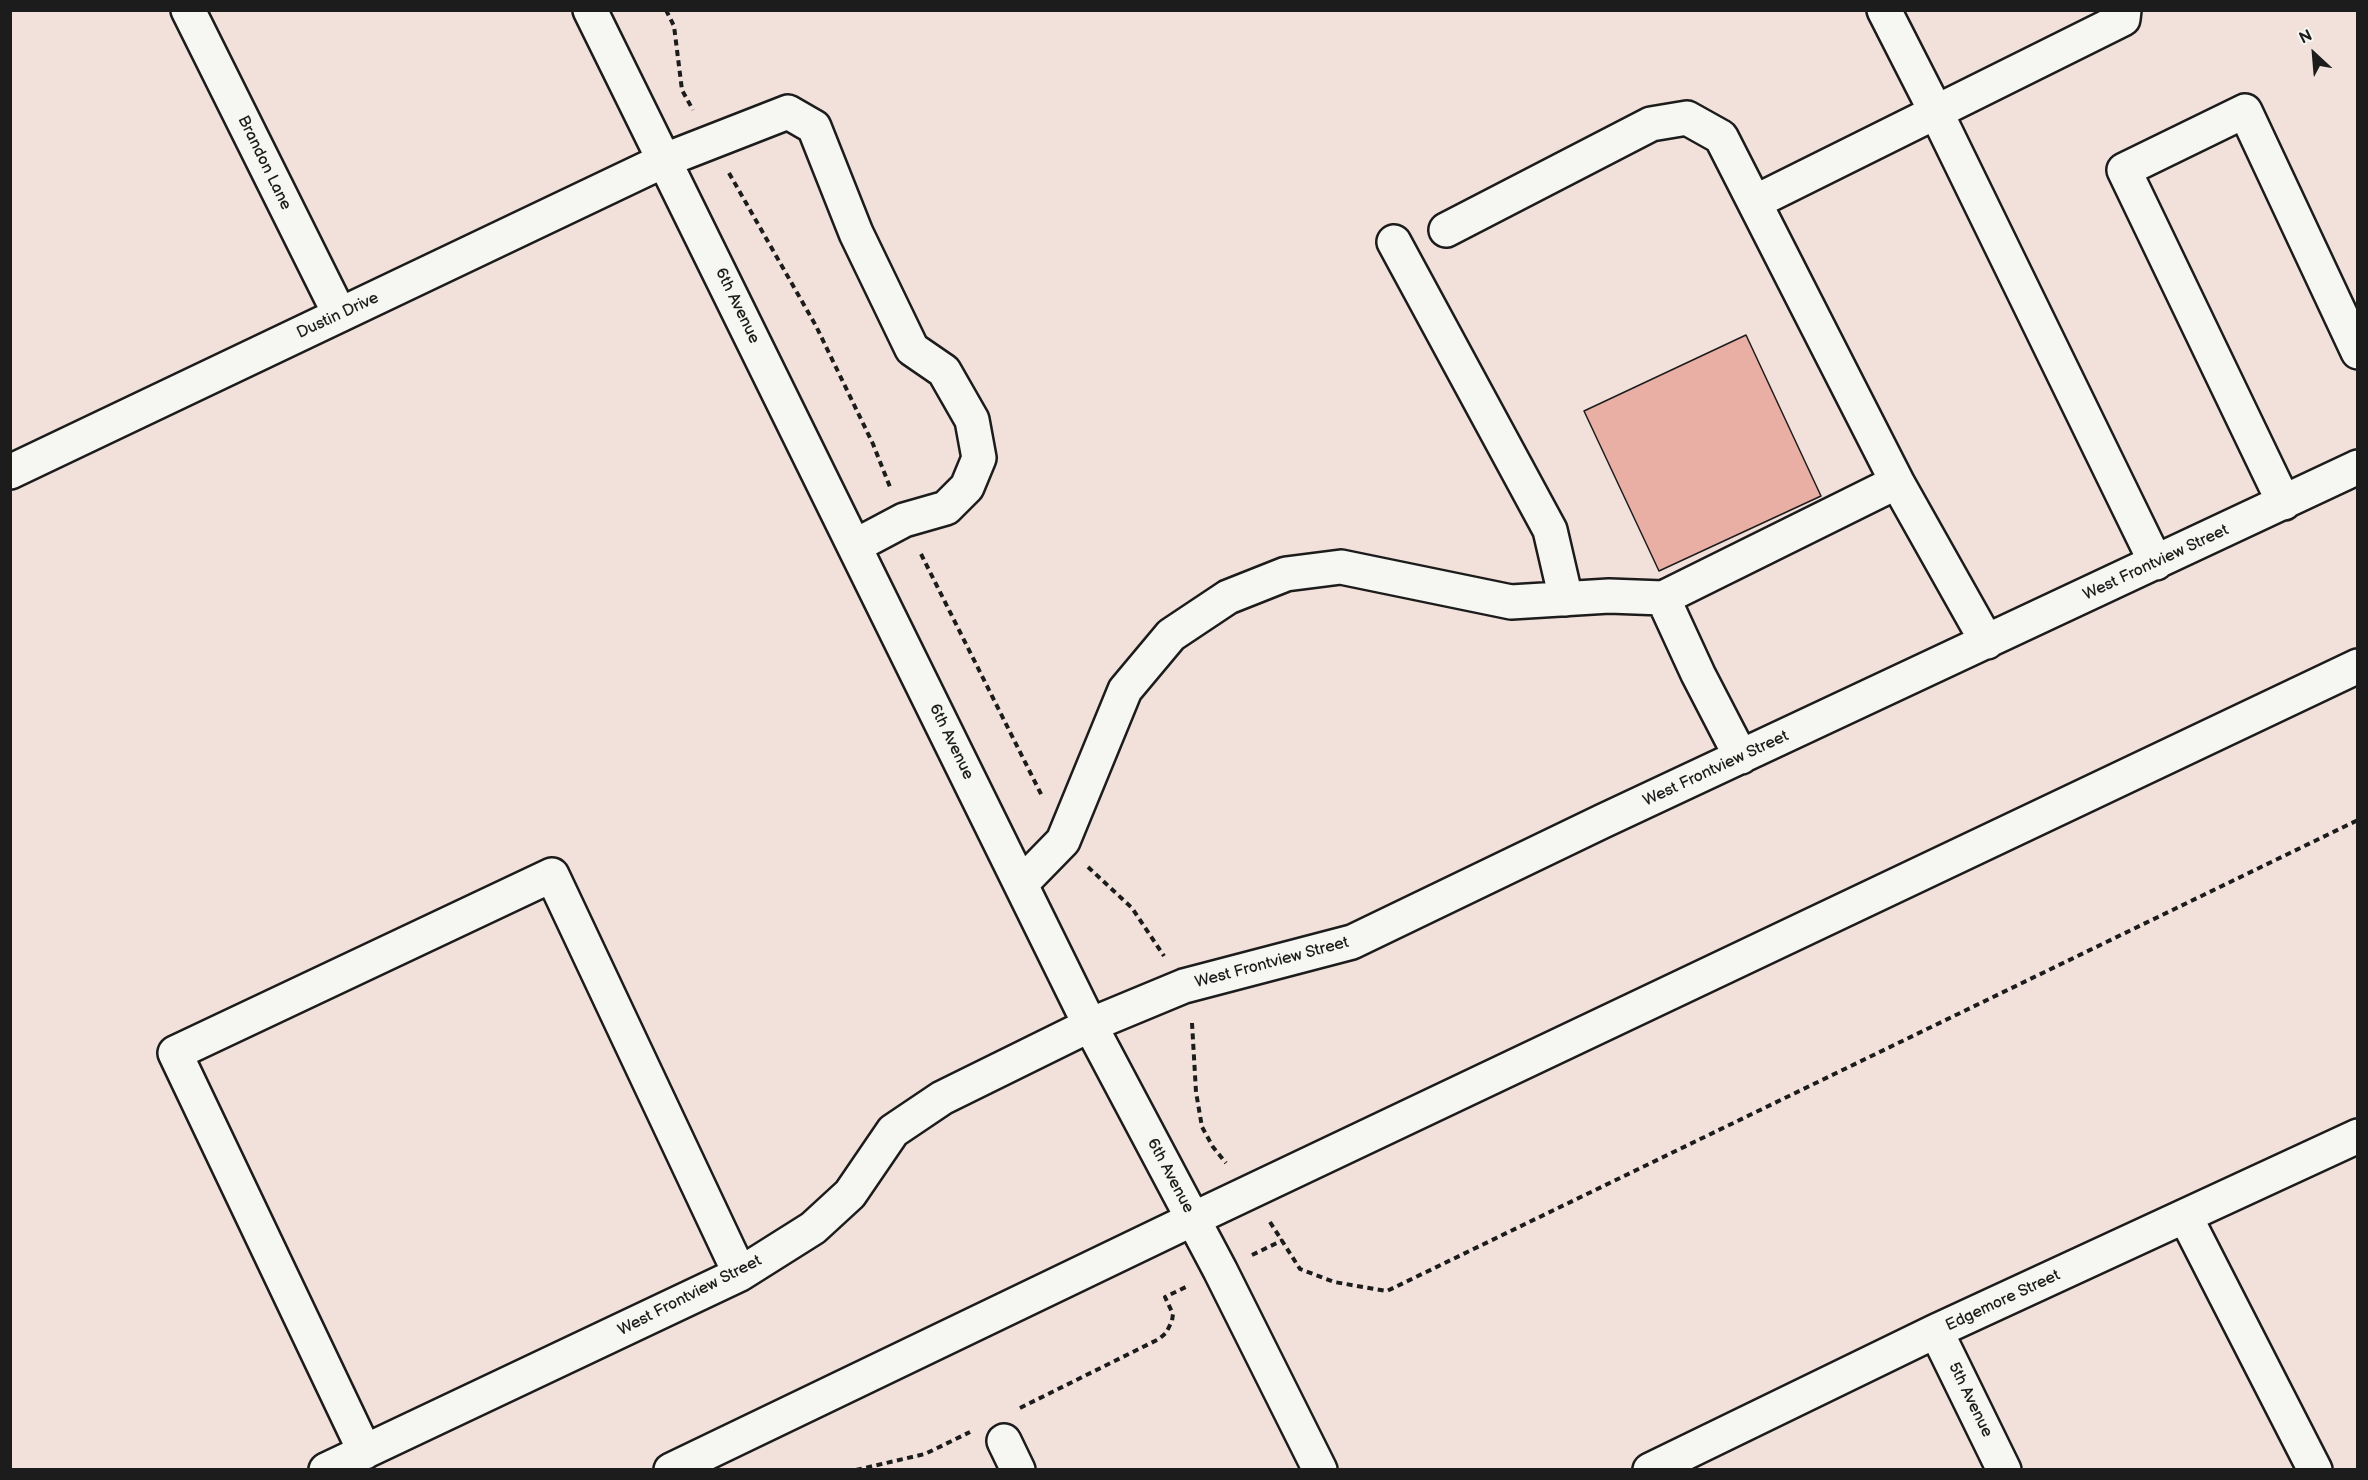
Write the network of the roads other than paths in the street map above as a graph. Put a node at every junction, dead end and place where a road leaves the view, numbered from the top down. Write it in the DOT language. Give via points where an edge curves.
graph roads {
  1 [pos="188,10"];
  2 [pos="590,10"];
  3 [pos="1884,10"];
  4 [pos="2124,10"];
  5 [pos="1936,112"];
  6 [pos="665,160"];
  7 [pos="1755,202"];
  8 [pos="1446,230"];
  9 [pos="1394,242"];
  10 [pos="340,315"];
  11 [pos="2358,352"];
  12 [pos="2358,467"];
  13 [pos="10,472"];
  14 [pos="1897,482"];
  15 [pos="2284,503"];
  16 [pos="855,546"];
  17 [pos="2156,563"];
  18 [pos="1663,598"];
  19 [pos="1566,599"];
  20 [pos="1988,642"];
  21 [pos="2358,666"];
  22 [pos="1741,757"];
  23 [pos="1021,884"];
  24 [pos="1090,1024"];
  25 [pos="2358,1136"];
  26 [pos="2185,1216"];
  27 [pos="1193,1219"];
  28 [pos="740,1274"];
  29 [pos="1936,1331"];
  30 [pos="365,1452"];
  31 [pos="326,1470"];
  32 [pos="671,1470"];
  33 [pos="1320,1470"];
  34 [pos="1650,1470"];
  35 [pos="2004,1470"];
  36 [pos="2315,1470"];
  1 -- 10 [label="main road, Brandon Lane"];
  2 -- 6 [label="main road, 6th Avenue"];
  3 -- 5 [label="main road"];
  4 -- 5 [label="main road" via="2122,19"];
  5 -- 7 [label="main road"];
  5 -- 17 [label="main road"];
  6 -- 10 [label="main road, Dustin Drive"];
  6 -- 16 [label="main road, 6th Avenue"];
  6 -- 16 [label="main road, Dustin Drive" via="788,112 814,127 856,233 912,349 944,371 972,420 979,458 967,487 946,508 904,520"];
  7 -- 8 [label="main road" via="1721,137 1687,118 1651,124"];
  7 -- 14 [label="main road"];
  9 -- 19 [label="main road" via="1550,530"];
  10 -- 13 [label="main road, Dustin Drive"];
  11 -- 15 [label="main road" via="2245,111 2124,170"];
  12 -- 15 [label="main road, West Frontview Street"];
  14 -- 18 [label="main road"];
  14 -- 20 [label="main road"];
  15 -- 17 [label="main road, West Frontview Street"];
  16 -- 23 [label="main road, 6th Avenue"];
  17 -- 20 [label="main road, West Frontview Street"];
  18 -- 19 [label="main road"];
  18 -- 22 [label="main road"];
  19 -- 23 [label="main road" via="1511,602 1341,567 1286,574 1228,597 1171,635 1125,690 1063,841"];
  20 -- 22 [label="main road, West Frontview Street"];
  21 -- 27 [label="main road"];
  22 -- 24 [label="main road, West Frontview Street" via="1352,942 1185,986"];
  23 -- 24 [label="main road, 6th Avenue"];
  24 -- 27 [label="main road, 6th Avenue"];
  24 -- 28 [label="main road, West Frontview Street" via="942,1098 893,1131 850,1194 813,1228"];
  25 -- 26 [label="main road, Edgemore Street"];
  26 -- 29 [label="main road, Edgemore Street"];
  26 -- 36 [label="main road"];
  27 -- 32 [label="main road"];
  27 -- 33 [label="main road, 6th Avenue"];
  28 -- 30 [label="main road, West Frontview Street"];
  28 -- 30 [label="main road" via="552,875 175,1053"];
  29 -- 34 [label="main road, Edgemore Street"];
  29 -- 35 [label="main road, 5th Avenue"];
  30 -- 31 [label="main road, West Frontview Street"];
}
